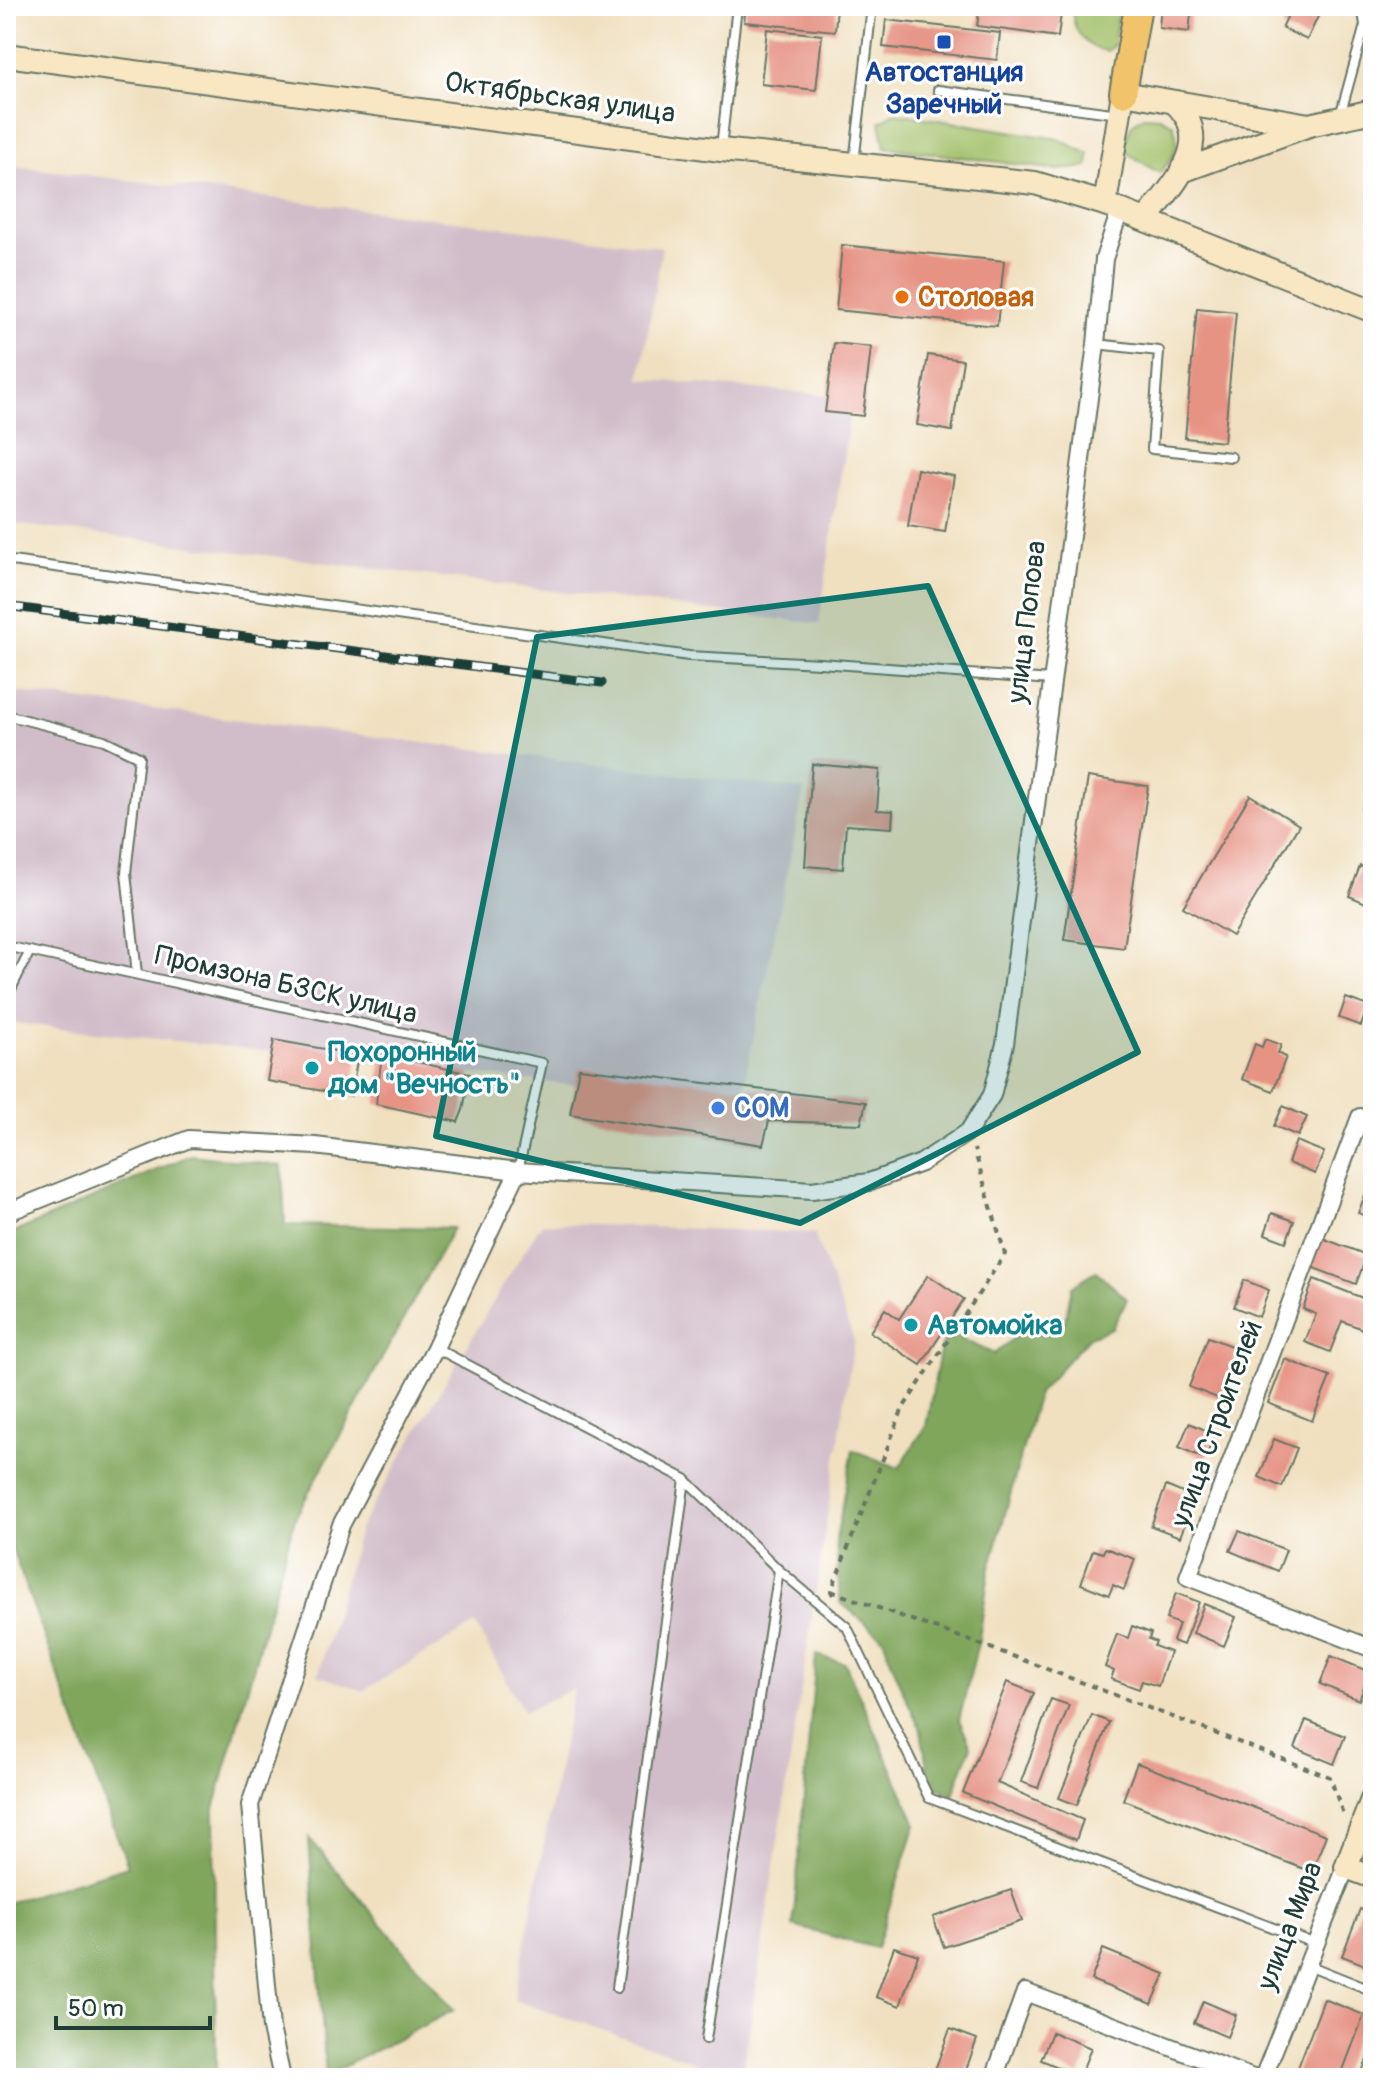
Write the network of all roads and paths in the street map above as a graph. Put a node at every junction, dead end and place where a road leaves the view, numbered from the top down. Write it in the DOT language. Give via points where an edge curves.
graph roads {
  1 [pos="737,6"];
  2 [pos="872,6"];
  3 [pos="1138,6"];
  4 [pos="1362,6"];
  5 [pos="1369,26"];
  6 [pos="6,55"];
  7 [pos="938,90"];
  8 [pos="1174,102"];
  9 [pos="1121,104"];
  10 [pos="1373,111"];
  11 [pos="1339,118"];
  12 [pos="1309,125"];
  13 [pos="721,150"];
  14 [pos="854,164"];
  15 [pos="1182,171"];
  16 [pos="1113,207"];
  17 [pos="1146,220"];
  18 [pos="1373,311"];
  19 [pos="1096,344"];
  20 [pos="1231,457"];
  21 [pos="12,561"];
  22 [pos="1052,680"];
  23 [pos="6,715"];
  24 [pos="6,946"];
  25 [pos="30,951"];
  26 [pos="137,974"];
  27 [pos="6,999"];
  28 [pos="1373,1123"];
  29 [pos="968,1132"];
  30 [pos="518,1171"];
  31 [pos="6,1213"];
  32 [pos="435,1348"];
  33 [pos="685,1479"];
  34 [pos="779,1570"];
  35 [pos="831,1591"];
  36 [pos="847,1627"];
  37 [pos="1373,1649"];
  38 [pos="1373,1797"];
  39 [pos="1364,1821"];
  40 [pos="1346,1867"];
  41 [pos="1373,1877"];
  42 [pos="1316,1944"];
  43 [pos="1307,1965"];
  44 [pos="617,1988"];
  45 [pos="1373,1991"];
  46 [pos="706,2039"];
  47 [pos="1373,2058"];
  48 [pos="282,2078"];
  49 [pos="994,2078"];
  50 [pos="1253,2078"];
  51 [pos="1263,2078"];
  52 [pos="1365,2078"];
  1 -- 13 [label="lane"];
  2 -- 14 [label="lane"];
  3 -- 9 [label="main road"];
  4 -- 5 [label="lane"];
  5 -- 11 [label="lane"];
  6 -- 13 [label="street, Октябрьская улица"];
  7 -- 9 [label="lane"];
  8 -- 9 [label="street"];
  8 -- 12 [label="street"];
  8 -- 15 [label="street" via="1191,122 1193,138"];
  9 -- 16 [label="street"];
  10 -- 11 [label="street"];
  11 -- 12 [label="street"];
  12 -- 15 [label="street"];
  13 -- 14 [label="street, Октябрьская улица"];
  14 -- 16 [label="street, Октябрьская улица" via="1035,183"];
  15 -- 17 [label="street"];
  16 -- 17 [label="street, Октябрьская улица"];
  16 -- 19 [label="street, улица Попова"];
  17 -- 18 [label="street"];
  19 -- 20 [label="lane" via="1159,351 1152,449"];
  19 -- 22 [label="street, улица Попова"];
  21 -- 22 [label="lane" via="689,656"];
  22 -- 29 [label="street, улица Попова" via="1005,1044 992,1095"];
  23 -- 26 [label="lane" via="104,740 139,757 126,873"];
  24 -- 25 [label="lane, Промзона БЗСК улица"];
  25 -- 26 [label="lane, Промзона БЗСК улица"];
  25 -- 27 [label="lane"];
  26 -- 30 [label="lane, Промзона БЗСК улица" via="542,1063"];
  28 -- 37 [label="street, улица Строителей" via="1360,1117 1188,1577"];
  29 -- 30 [label="street" via="921,1163 869,1182 812,1190"];
  29 -- 35 [label="path" via="1005,1254 903,1408"];
  30 -- 31 [label="street" via="315,1146 189,1139"];
  30 -- 32 [label="street"];
  32 -- 33 [label="lane"];
  32 -- 48 [label="street" via="341,1525 250,1805 271,2028"];
  33 -- 34 [label="lane"];
  33 -- 44 [label="lane"];
  34 -- 36 [label="lane"];
  34 -- 46 [label="lane"];
  35 -- 36 [label="path"];
  35 -- 39 [label="path" via="1330,1777 1343,1814"];
  36 -- 42 [label="lane" via="929,1798"];
  38 -- 39 [label="street, улица Мира"];
  39 -- 40 [label="street, улица Мира"];
  40 -- 41 [label="street"];
  40 -- 42 [label="street, улица Мира"];
  42 -- 43 [label="street, улица Мира"];
  43 -- 45 [label="lane"];
  43 -- 51 [label="street, улица Мира"];
  47 -- 52 [label="lane"];
  49 -- 50 [label="street" via="1025,1992"];
}
